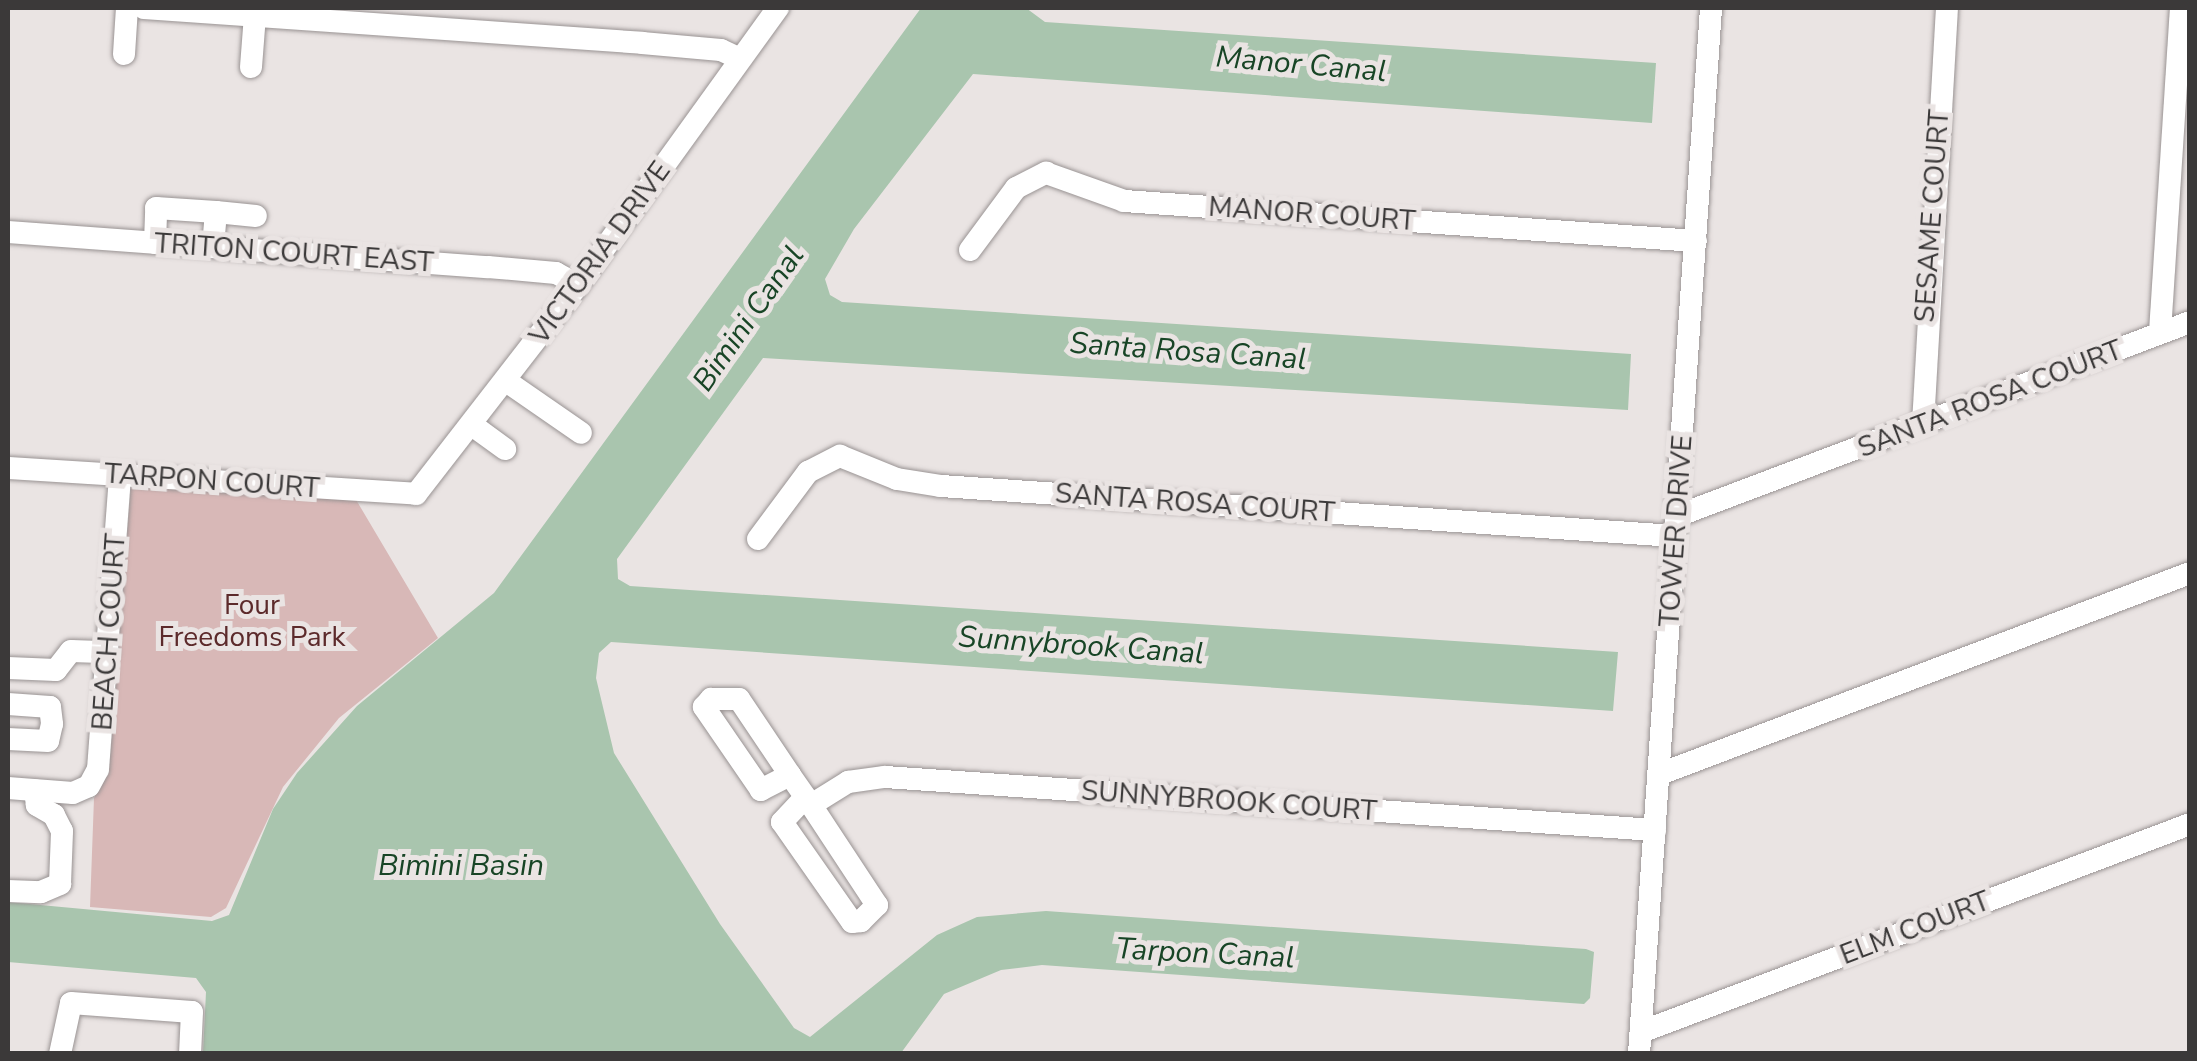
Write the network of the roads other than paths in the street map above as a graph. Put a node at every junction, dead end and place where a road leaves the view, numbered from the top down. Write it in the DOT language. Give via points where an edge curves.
graph roads {
  1 [pos="127,8"];
  2 [pos="144,8"];
  3 [pos="778,8"];
  4 [pos="1710,8"];
  5 [pos="1946,8"];
  6 [pos="2182,8"];
  7 [pos="255,15"];
  8 [pos="124,54"];
  9 [pos="740,59"];
  10 [pos="250,67"];
  11 [pos="216,212"];
  12 [pos="256,216"];
  13 [pos="8,232"];
  14 [pos="1696,241"];
  15 [pos="154,242"];
  16 [pos="213,247"];
  17 [pos="970,250"];
  18 [pos="578,285"];
  19 [pos="2190,322"];
  20 [pos="2160,332"];
  21 [pos="506,381"];
  22 [pos="472,424"];
  23 [pos="1923,424"];
  24 [pos="582,433"];
  25 [pos="505,449"];
  26 [pos="8,468"];
  27 [pos="120,476"];
  28 [pos="416,494"];
  29 [pos="1676,526"];
  30 [pos="758,539"];
  31 [pos="2190,573"];
  32 [pos="108,652"];
  33 [pos="8,668"];
  34 [pos="8,704"];
  35 [pos="8,740"];
  36 [pos="790,774"];
  37 [pos="1660,774"];
  38 [pos="8,788"];
  39 [pos="35,790"];
  40 [pos="808,801"];
  41 [pos="2190,824"];
  42 [pos="1655,830"];
  43 [pos="8,890"];
  44 [pos="1640,1043"];
  45 [pos="60,1054"];
  46 [pos="190,1054"];
  1 -- 8 [label="street"];
  2 -- 7 [label="street"];
  3 -- 9 [label="street, VICTORIA DRIVE"];
  4 -- 14 [label="street, TOWER DRIVE"];
  5 -- 23 [label="street, SESAME COURT"];
  6 -- 20 [label="street"];
  7 -- 9 [label="street" via="701,48"];
  7 -- 10 [label="street"];
  9 -- 18 [label="street, VICTORIA DRIVE"];
  11 -- 12 [label="street"];
  11 -- 15 [label="street" via="156,208"];
  11 -- 16 [label="street"];
  13 -- 15 [label="street, TRITON COURT EAST"];
  14 -- 17 [label="street, MANOR COURT" via="1124,201 1046,173 1016,188"];
  14 -- 29 [label="street, TOWER DRIVE"];
  15 -- 16 [label="street, TRITON COURT EAST"];
  16 -- 18 [label="street, TRITON COURT EAST" via="556,273"];
  18 -- 21 [label="street, VICTORIA DRIVE"];
  19 -- 20 [label="street, SANTA ROSA COURT"];
  20 -- 23 [label="street, SANTA ROSA COURT"];
  21 -- 22 [label="street, VICTORIA DRIVE"];
  21 -- 24 [label="street"];
  22 -- 25 [label="street"];
  22 -- 28 [label="street, VICTORIA DRIVE"];
  23 -- 29 [label="street, SANTA ROSA COURT"];
  26 -- 27 [label="street, TARPON COURT"];
  27 -- 28 [label="street, TARPON COURT"];
  27 -- 32 [label="street, BEACH COURT"];
  29 -- 30 [label="street, SANTA ROSA COURT" via="941,486 840,456 808,472"];
  29 -- 37 [label="street, TOWER DRIVE"];
  31 -- 37 [label="street"];
  32 -- 33 [label="street" via="71,651 56,670"];
  32 -- 39 [label="street, BEACH COURT" via="101,751 89,786 73,793"];
  34 -- 35 [label="street" via="50,708 52,724 48,740"];
  36 -- 36 [label="street" via="739,700 711,699 704,707 762,790"];
  36 -- 40 [label="street"];
  37 -- 42 [label="street, TOWER DRIVE"];
  38 -- 39 [label="street"];
  39 -- 43 [label="street" via="36,805 62,831 60,884 41,892"];
  40 -- 40 [label="street" via="877,906 852,922 782,822"];
  40 -- 42 [label="street, SUNNYBROOK COURT" via="855,780 885,777"];
  41 -- 44 [label="street, ELM COURT"];
  42 -- 44 [label="street, TOWER DRIVE"];
  45 -- 46 [label="street" via="71,1003 192,1012"];
}
